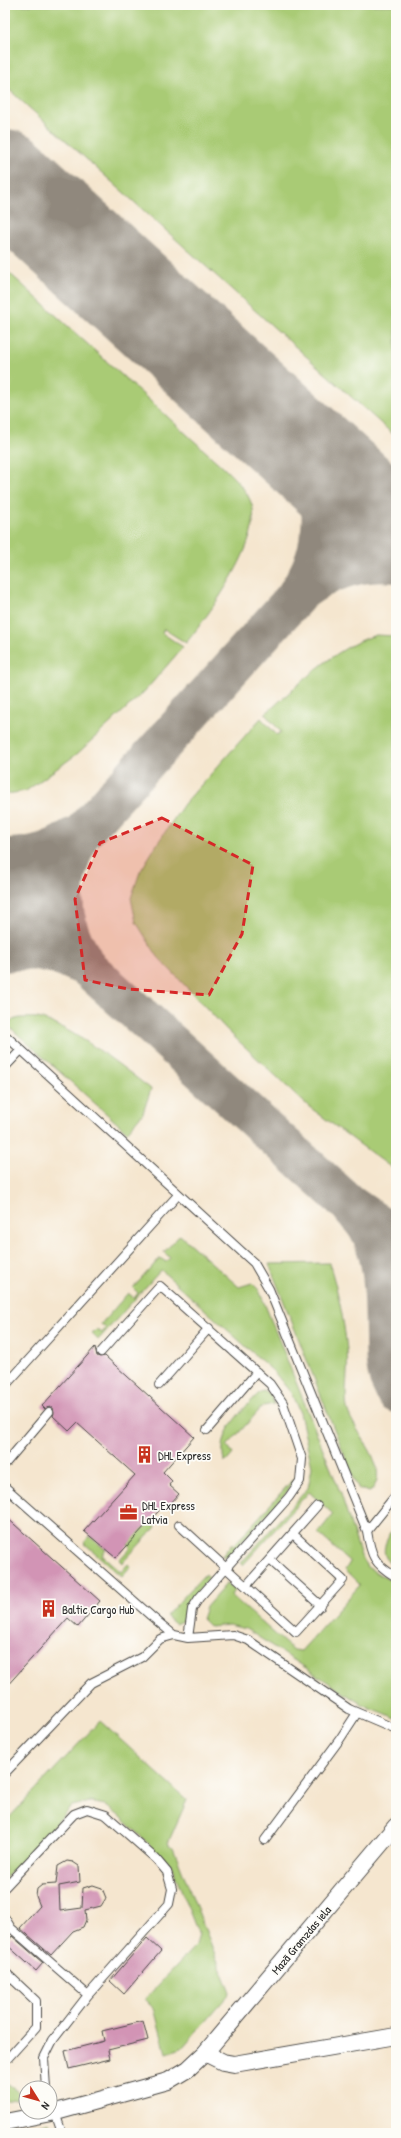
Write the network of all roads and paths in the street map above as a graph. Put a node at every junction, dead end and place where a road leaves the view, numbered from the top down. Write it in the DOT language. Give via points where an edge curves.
graph roads {
  1 [pos="5,1035"];
  2 [pos="21,1050"];
  3 [pos="5,1067"];
  4 [pos="178,1195"];
  5 [pos="209,1328"];
  6 [pos="101,1352"];
  7 [pos="257,1372"];
  8 [pos="159,1385"];
  9 [pos="5,1386"];
  10 [pos="49,1412"];
  11 [pos="207,1430"];
  12 [pos="5,1464"];
  13 [pos="5,1487"];
  14 [pos="396,1495"];
  15 [pos="317,1506"];
  16 [pos="179,1525"];
  17 [pos="367,1531"];
  18 [pos="293,1534"];
  19 [pos="270,1560"];
  20 [pos="226,1568"];
  21 [pos="396,1577"];
  22 [pos="246,1586"];
  23 [pos="320,1606"];
  24 [pos="174,1635"];
  25 [pos="188,1638"];
  26 [pos="357,1713"];
  27 [pos="396,1729"];
  28 [pos="5,1773"];
  29 [pos="396,1826"];
  30 [pos="265,1840"];
  31 [pos="5,1887"];
  32 [pos="5,1918"];
  33 [pos="5,1972"];
  34 [pos="88,1995"];
  35 [pos="396,2036"];
  36 [pos="205,2053"];
  37 [pos="5,2058"];
  38 [pos="45,2080"];
  39 [pos="58,2104"];
  40 [pos="18,2117"];
  41 [pos="58,2120"];
  42 [pos="5,2122"];
  43 [pos="62,2133"];
  1 -- 2 [label="lane"];
  2 -- 3 [label="lane"];
  2 -- 4 [label="lane"];
  4 -- 9 [label="lane"];
  4 -- 17 [label="lane" via="254,1263 263,1277"];
  5 -- 6 [label="lane" via="160,1286"];
  5 -- 7 [label="lane"];
  5 -- 8 [label="lane"];
  7 -- 11 [label="lane"];
  7 -- 20 [label="lane" via="270,1384 283,1404 302,1459 302,1475 290,1497"];
  10 -- 12 [label="lane"];
  13 -- 24 [label="lane"];
  14 -- 17 [label="lane"];
  15 -- 18 [label="lane"];
  16 -- 20 [label="lane"];
  17 -- 21 [label="lane" via="375,1562"];
  18 -- 19 [label="lane"];
  18 -- 23 [label="lane" via="343,1580"];
  19 -- 22 [label="lane"];
  19 -- 23 [label="lane"];
  20 -- 22 [label="lane"];
  20 -- 25 [label="lane" via="192,1609"];
  22 -- 23 [label="lane" via="296,1632"];
  24 -- 25 [label="lane"];
  24 -- 28 [label="lane" via="160,1639 142,1657 91,1683"];
  25 -- 26 [label="lane" via="233,1635 248,1640"];
  26 -- 27 [label="lane"];
  26 -- 30 [label="lane"];
  29 -- 36 [label="street, Mazā Gramzdas iela"];
  31 -- 34 [label="lane" via="74,1814 88,1809 106,1815 167,1872 172,1889 169,1904"];
  32 -- 34 [label="lane" via="11,1928"];
  33 -- 37 [label="lane" via="36,2000 36,2027 8,2058"];
  34 -- 38 [label="lane" via="47,2049 43,2064"];
  35 -- 36 [label="street" via="234,2064 223,2062"];
  36 -- 39 [label="street, Mazā Gramzdas iela" via="188,2069 168,2082"];
  40 -- 42 [label="street, Mazā Gramzdas iela"];
  41 -- 43 [label="lane"];
}
